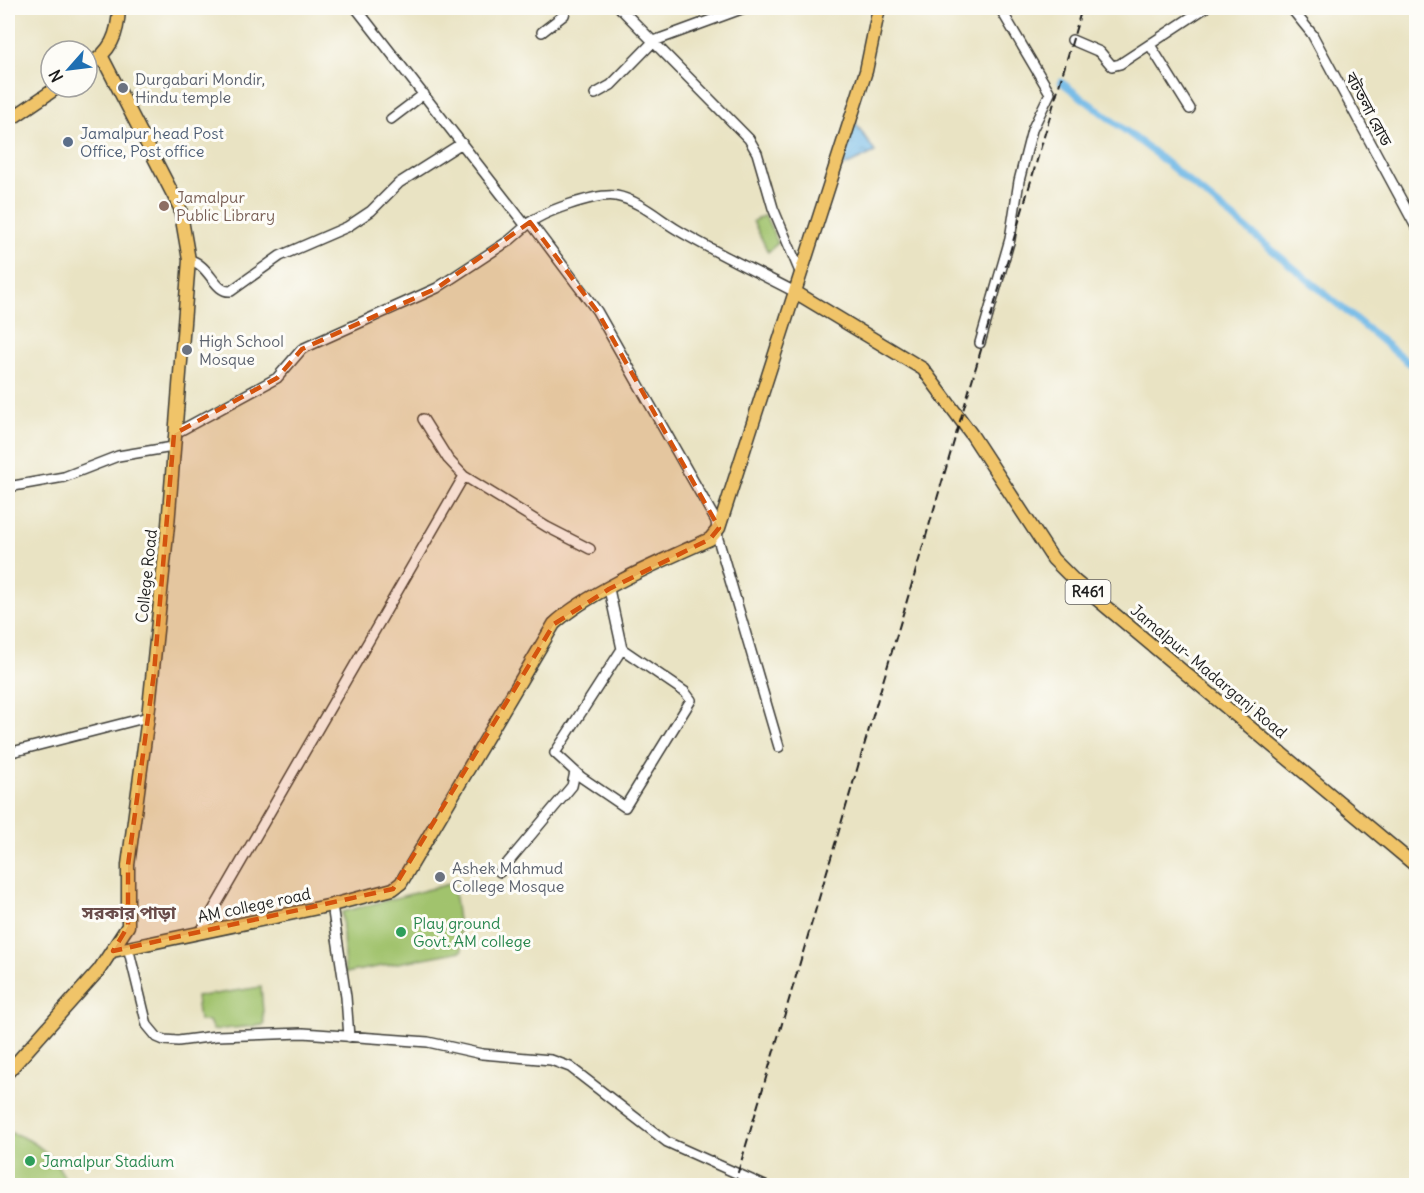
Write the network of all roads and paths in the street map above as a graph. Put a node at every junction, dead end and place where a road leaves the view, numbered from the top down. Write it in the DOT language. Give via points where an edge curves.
graph roads {
  1 [pos="119,8"];
  2 [pos="356,8"];
  3 [pos="566,8"];
  4 [pos="620,8"];
  5 [pos="744,8"];
  6 [pos="879,8"];
  7 [pos="1000,8"];
  8 [pos="1204,8"];
  9 [pos="1291,8"];
  10 [pos="542,32"];
  11 [pos="1072,40"];
  12 [pos="654,41"];
  13 [pos="1150,45"];
  14 [pos="102,57"];
  15 [pos="99,59"];
  16 [pos="424,94"];
  17 [pos="595,94"];
  18 [pos="40,99"];
  19 [pos="1190,109"];
  20 [pos="391,119"];
  21 [pos="8,121"];
  22 [pos="462,143"];
  23 [pos="528,224"];
  24 [pos="1416,227"];
  25 [pos="189,260"];
  26 [pos="800,272"];
  27 [pos="795,292"];
  28 [pos="980,343"];
  29 [pos="423,419"];
  30 [pos="174,440"];
  31 [pos="464,476"];
  32 [pos="8,487"];
  33 [pos="719,528"];
  34 [pos="590,549"];
  35 [pos="609,589"];
  36 [pos="622,649"];
  37 [pos="148,717"];
  38 [pos="779,747"];
  39 [pos="8,753"];
  40 [pos="576,772"];
  41 [pos="587,781"];
  42 [pos="572,786"];
  43 [pos="1416,866"];
  44 [pos="500,872"];
  45 [pos="332,905"];
  46 [pos="200,933"];
  47 [pos="128,947"];
  48 [pos="113,951"];
  49 [pos="349,1037"];
  50 [pos="8,1072"];
  51 [pos="765,1185"];
  1 -- 14 [label="main road" via="116,35"];
  2 -- 16 [label="street"];
  3 -- 10 [label="street" via="564,15"];
  4 -- 12 [label="street"];
  5 -- 12 [label="street"];
  6 -- 26 [label="main road" via="866,71"];
  7 -- 28 [label="street" via="1050,93 1032,130 1010,239"];
  8 -- 13 [label="street"];
  9 -- 24 [label="street, বটতলা রোড" via="1312,34"];
  11 -- 13 [label="street" via="1100,52 1112,66"];
  12 -- 17 [label="street" via="611,85"];
  12 -- 26 [label="street" via="749,139"];
  13 -- 19 [label="street"];
  14 -- 15 [label="main road"];
  14 -- 25 [label="main road, College Road" via="180,208"];
  16 -- 20 [label="street"];
  16 -- 22 [label="street"];
  18 -- 21 [label="main road"];
  22 -- 23 [label="street"];
  22 -- 25 [label="street" via="399,183 371,211 347,227 280,256 231,291 220,288 200,263"];
  23 -- 27 [label="street" via="587,200 614,195"];
  23 -- 30 [label="street" via="437,288 302,349 277,378"];
  23 -- 33 [label="street" via="597,311"];
  25 -- 30 [label="main road, College Road"];
  26 -- 27 [label="main road"];
  27 -- 33 [label="main road"];
  27 -- 43 [label="main road, Jamalpur- Madarganj Road / R461" via="923,369 972,435 1053,559"];
  29 -- 31 [label="street" via="448,459"];
  30 -- 32 [label="street" via="64,477"];
  30 -- 37 [label="main road, College Road"];
  31 -- 34 [label="street"];
  31 -- 46 [label="street"];
  33 -- 35 [label="main road" via="710,539"];
  33 -- 38 [label="street" via="718,539"];
  35 -- 36 [label="street"];
  35 -- 45 [label="main road" via="554,624 401,883 393,889"];
  36 -- 40 [label="street" via="555,753"];
  36 -- 41 [label="street" via="691,700 625,807"];
  37 -- 39 [label="street"];
  37 -- 48 [label="main road, College Road" via="128,865 128,926"];
  40 -- 41 [label="street"];
  40 -- 42 [label="street"];
  41 -- 42 [label="street"];
  42 -- 44 [label="street"];
  45 -- 46 [label="main road, AM college road"];
  45 -- 49 [label="street"];
  46 -- 47 [label="main road, AM college road"];
  47 -- 48 [label="main road, AM college road"];
  47 -- 49 [label="street" via="147,1024 165,1040 270,1033"];
  48 -- 50 [label="main road, College Road"];
  49 -- 51 [label="street" via="428,1042 482,1054 561,1062 667,1142"];
}
